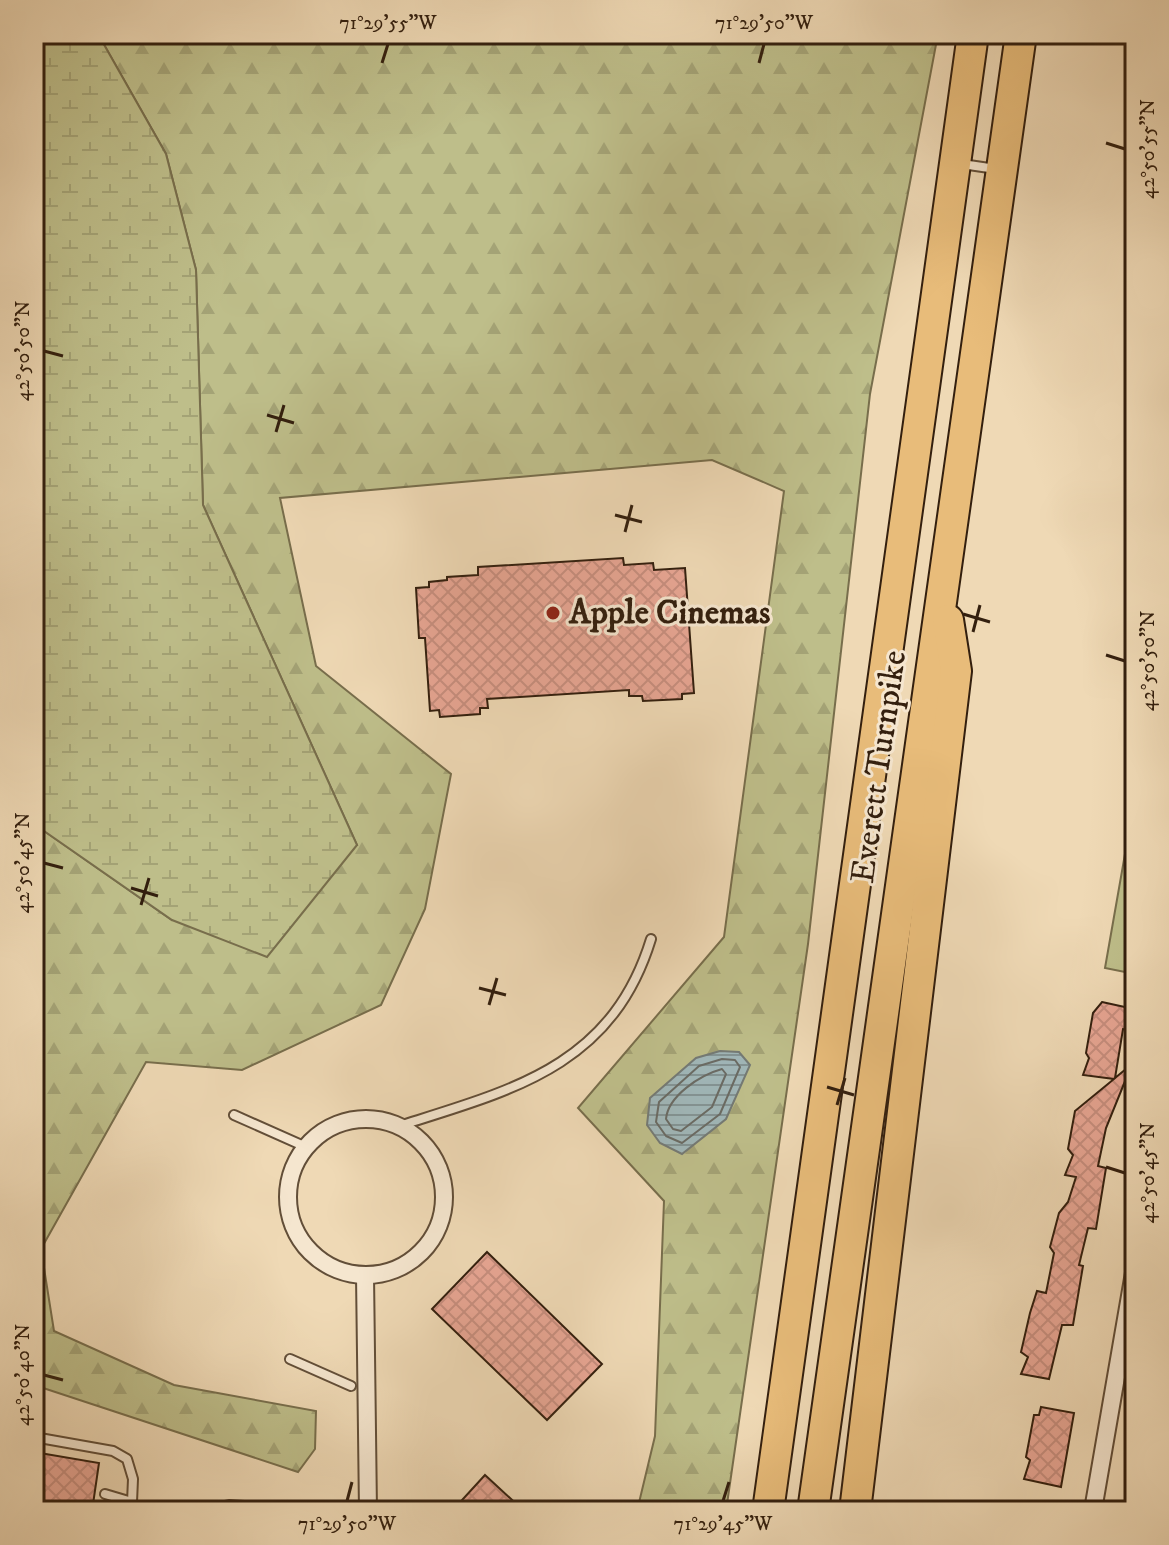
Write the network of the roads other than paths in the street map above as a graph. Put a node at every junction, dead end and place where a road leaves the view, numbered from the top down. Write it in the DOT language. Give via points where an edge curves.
graph roads {
  1 [pos="973,34"];
  2 [pos="1021,34"];
  3 [pos="953,163"];
  4 [pos="1001,170"];
  5 [pos="944,591"];
  6 [pos="651,939"];
  7 [pos="234,1115"];
  8 [pos="399,1126"];
  9 [pos="306,1147"];
  10 [pos="1135,1267"];
  11 [pos="365,1275"];
  12 [pos="1129,1339"];
  13 [pos="290,1359"];
  14 [pos="351,1386"];
  15 [pos="34,1437"];
  16 [pos="105,1494"];
  17 [pos="135,1506"];
  18 [pos="1093,1510"];
  19 [pos="201,1511"];
  20 [pos="321,1511"];
  21 [pos="368,1511"];
  22 [pos="768,1511"];
  23 [pos="813,1511"];
  24 [pos="855,1511"];
  1 -- 3 [label="highway, Everett Turnpike"];
  2 -- 4 [label="highway, Everett Turnpike"];
  3 -- 4 [label="lane"];
  3 -- 22 [label="highway, Everett Turnpike"];
  4 -- 5 [label="highway, Everett Turnpike"];
  5 -- 23 [label="highway, Everett Turnpike"];
  5 -- 24 [label="highway" via="956,671"];
  6 -- 8 [label="lane" via="639,977 622,1006 574,1054 509,1089"];
  7 -- 9 [label="lane"];
  8 -- 9 [label="street" via="349,1121 318,1135"];
  8 -- 11 [label="street" via="421,1142 437,1164 444,1210 431,1241 416,1258 397,1269"];
  9 -- 11 [label="street" via="293,1169 288,1194 295,1231 319,1260 342,1272"];
  10 -- 12 [label="street"];
  11 -- 21 [label="street"];
  12 -- 18 [label="street"];
  13 -- 14 [label="lane"];
  15 -- 17 [label="lane" via="113,1451 127,1459"];
  16 -- 17 [label="lane"];
  19 -- 20 [label="lane" via="229,1505"];
}
